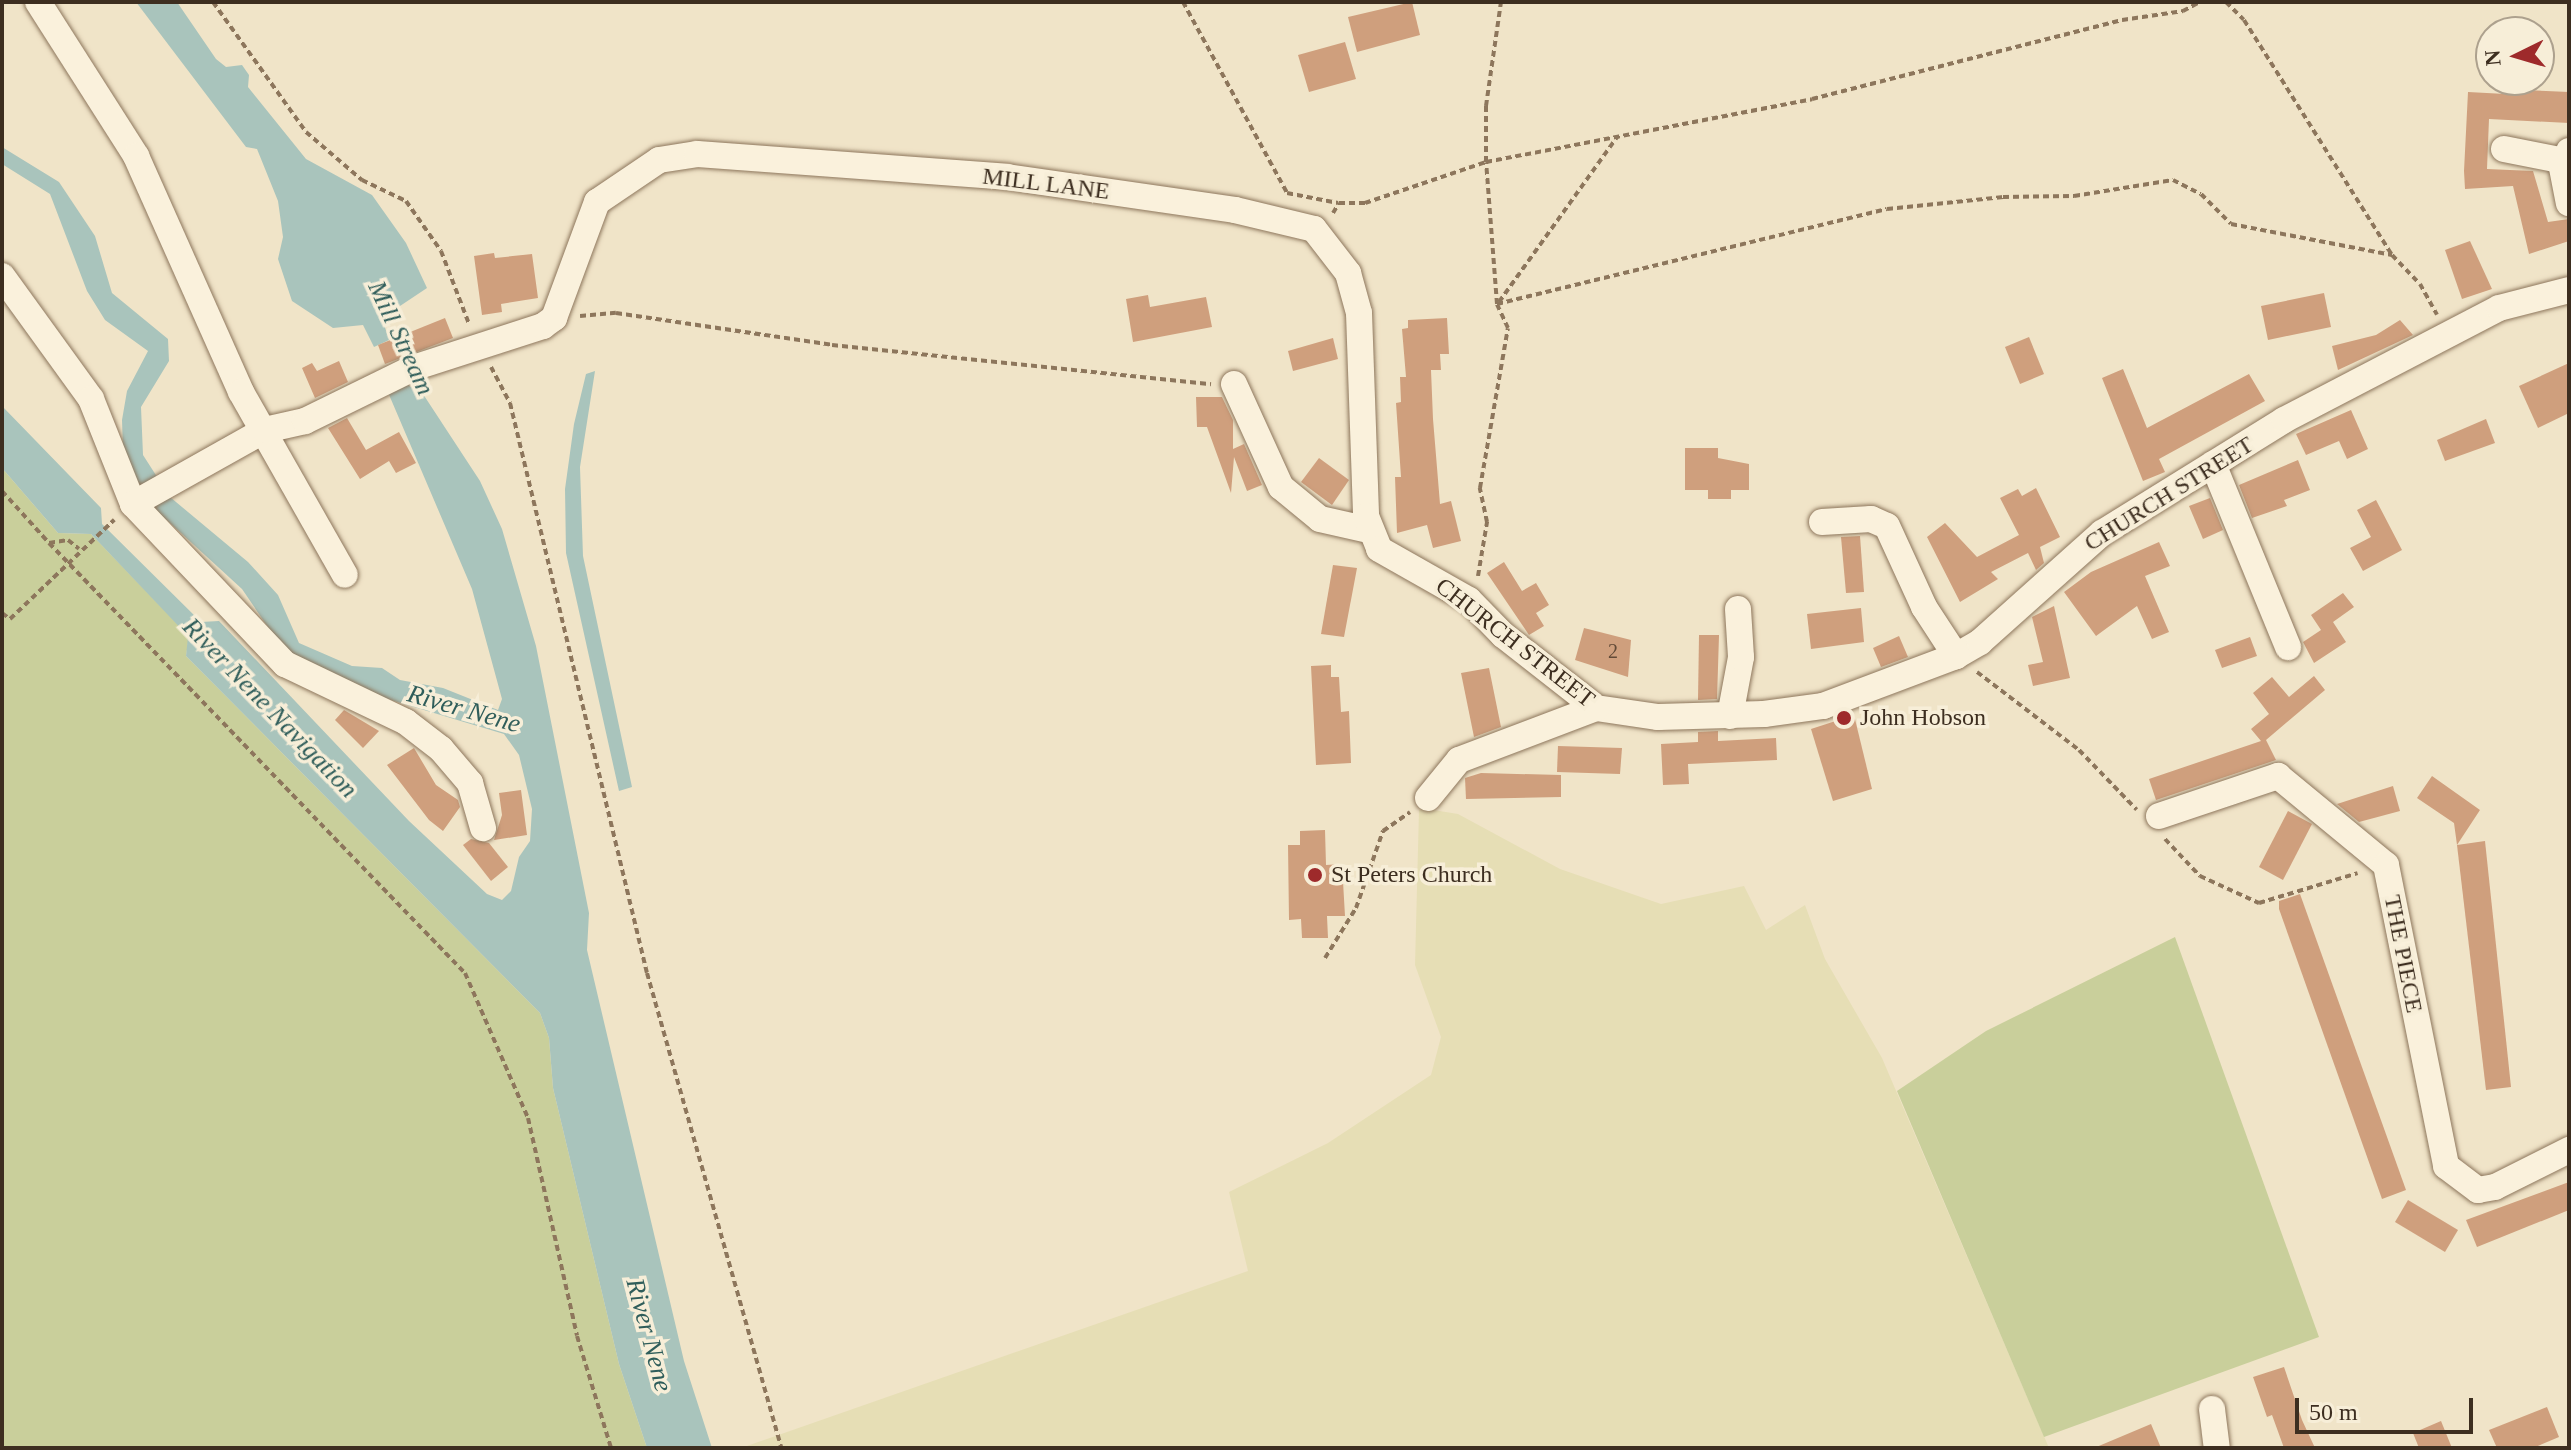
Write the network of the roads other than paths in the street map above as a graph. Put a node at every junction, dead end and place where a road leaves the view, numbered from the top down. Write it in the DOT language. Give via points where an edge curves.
graph roads {
  1 [pos="38,2"];
  2 [pos="2504,149"];
  3 [pos="2567,156"];
  4 [pos="2569,203"];
  5 [pos="2,276"];
  6 [pos="2569,290"];
  7 [pos="1234,384"];
  8 [pos="265,430"];
  9 [pos="2213,464"];
  10 [pos="132,506"];
  11 [pos="1822,522"];
  12 [pos="1369,530"];
  13 [pos="345,575"];
  14 [pos="1738,609"];
  15 [pos="2288,647"];
  16 [pos="1956,656"];
  17 [pos="1596,708"];
  18 [pos="1730,716"];
  19 [pos="1428,798"];
  20 [pos="2159,816"];
  21 [pos="483,828"];
  22 [pos="2569,1150"];
  23 [pos="2212,1409"];
  24 [pos="2217,1448"];
  1 -- 8 [label="street" via="136,156 241,392"];
  2 -- 3 [label="street"];
  3 -- 4 [label="street"];
  5 -- 10 [label="street" via="91,399"];
  6 -- 9 [label="street, CHURCH STREET" via="2522,299 2448,335 2284,420"];
  7 -- 12 [label="street" via="1281,487 1320,519"];
  8 -- 10 [label="street"];
  8 -- 12 [label="street, MILL LANE" via="305,421 413,368 554,318 597,202 659,160 697,154 1007,177 1235,210 1314,229 1348,273 1359,313"];
  8 -- 13 [label="street"];
  9 -- 15 [label="street"];
  9 -- 16 [label="street, CHURCH STREET" via="2102,533 1980,642"];
  10 -- 21 [label="street" via="285,664 406,722 441,749 470,783"];
  11 -- 16 [label="street" via="1862,518 1887,526 1924,607"];
  12 -- 17 [label="street, CHURCH STREET" via="1379,549 1469,600 1503,635"];
  14 -- 18 [label="street" via="1741,657"];
  16 -- 18 [label="street, CHURCH STREET" via="1823,706"];
  17 -- 18 [label="street, CHURCH STREET" via="1623,715"];
  17 -- 19 [label="street" via="1459,760"];
  20 -- 22 [label="street, THE PIECE" via="2278,776 2386,865 2446,1166 2478,1190 2495,1187"];
  23 -- 24 [label="street"];
}
